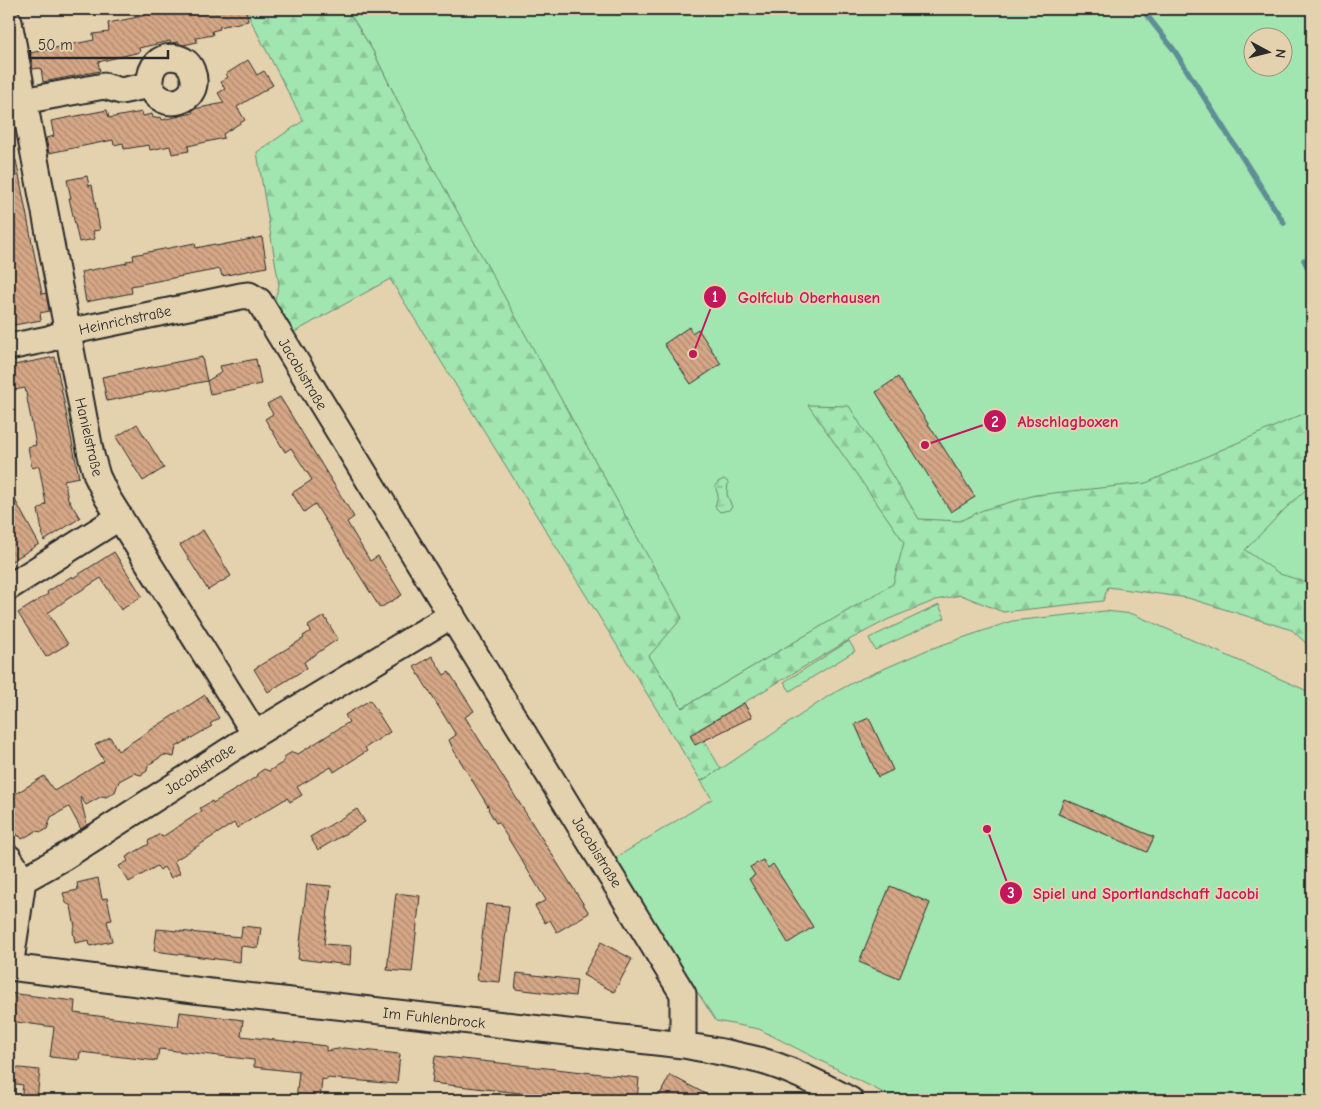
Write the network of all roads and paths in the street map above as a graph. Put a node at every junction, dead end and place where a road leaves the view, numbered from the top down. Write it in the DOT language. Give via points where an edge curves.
graph roads {
  1 [pos="9,22"];
  2 [pos="150,85"];
  3 [pos="23,101"];
  4 [pos="241,296"];
  5 [pos="68,332"];
  6 [pos="9,347"];
  7 [pos="120,518"];
  8 [pos="9,587"];
  9 [pos="452,615"];
  10 [pos="255,734"];
  11 [pos="9,858"];
  12 [pos="23,880"];
  13 [pos="9,967"];
  14 [pos="683,1045"];
  15 [pos="850,1100"];
  1 -- 3 [label="street, Hanielstraße"];
  2 -- 3 [label="street" via="121,91 104,86"];
  3 -- 5 [label="street, Hanielstraße"];
  4 -- 5 [label="street, Heinrichstraße"];
  4 -- 9 [label="street, Jacobistraße" via="249,295 259,301"];
  5 -- 6 [label="street, Heinrichstraße"];
  5 -- 7 [label="street, Hanielstraße" via="91,455 97,476"];
  7 -- 8 [label="street"];
  7 -- 10 [label="street, Hanielstraße"];
  9 -- 10 [label="street, Jacobistraße"];
  9 -- 14 [label="street, Jacobistraße" via="683,994"];
  10 -- 12 [label="street, Jacobistraße"];
  11 -- 12 [label="street"];
  12 -- 13 [label="street"];
  13 -- 14 [label="street, Im Fuhlenbrock"];
  14 -- 15 [label="street, Im Fuhlenbrock" via="771,1064"];
}
